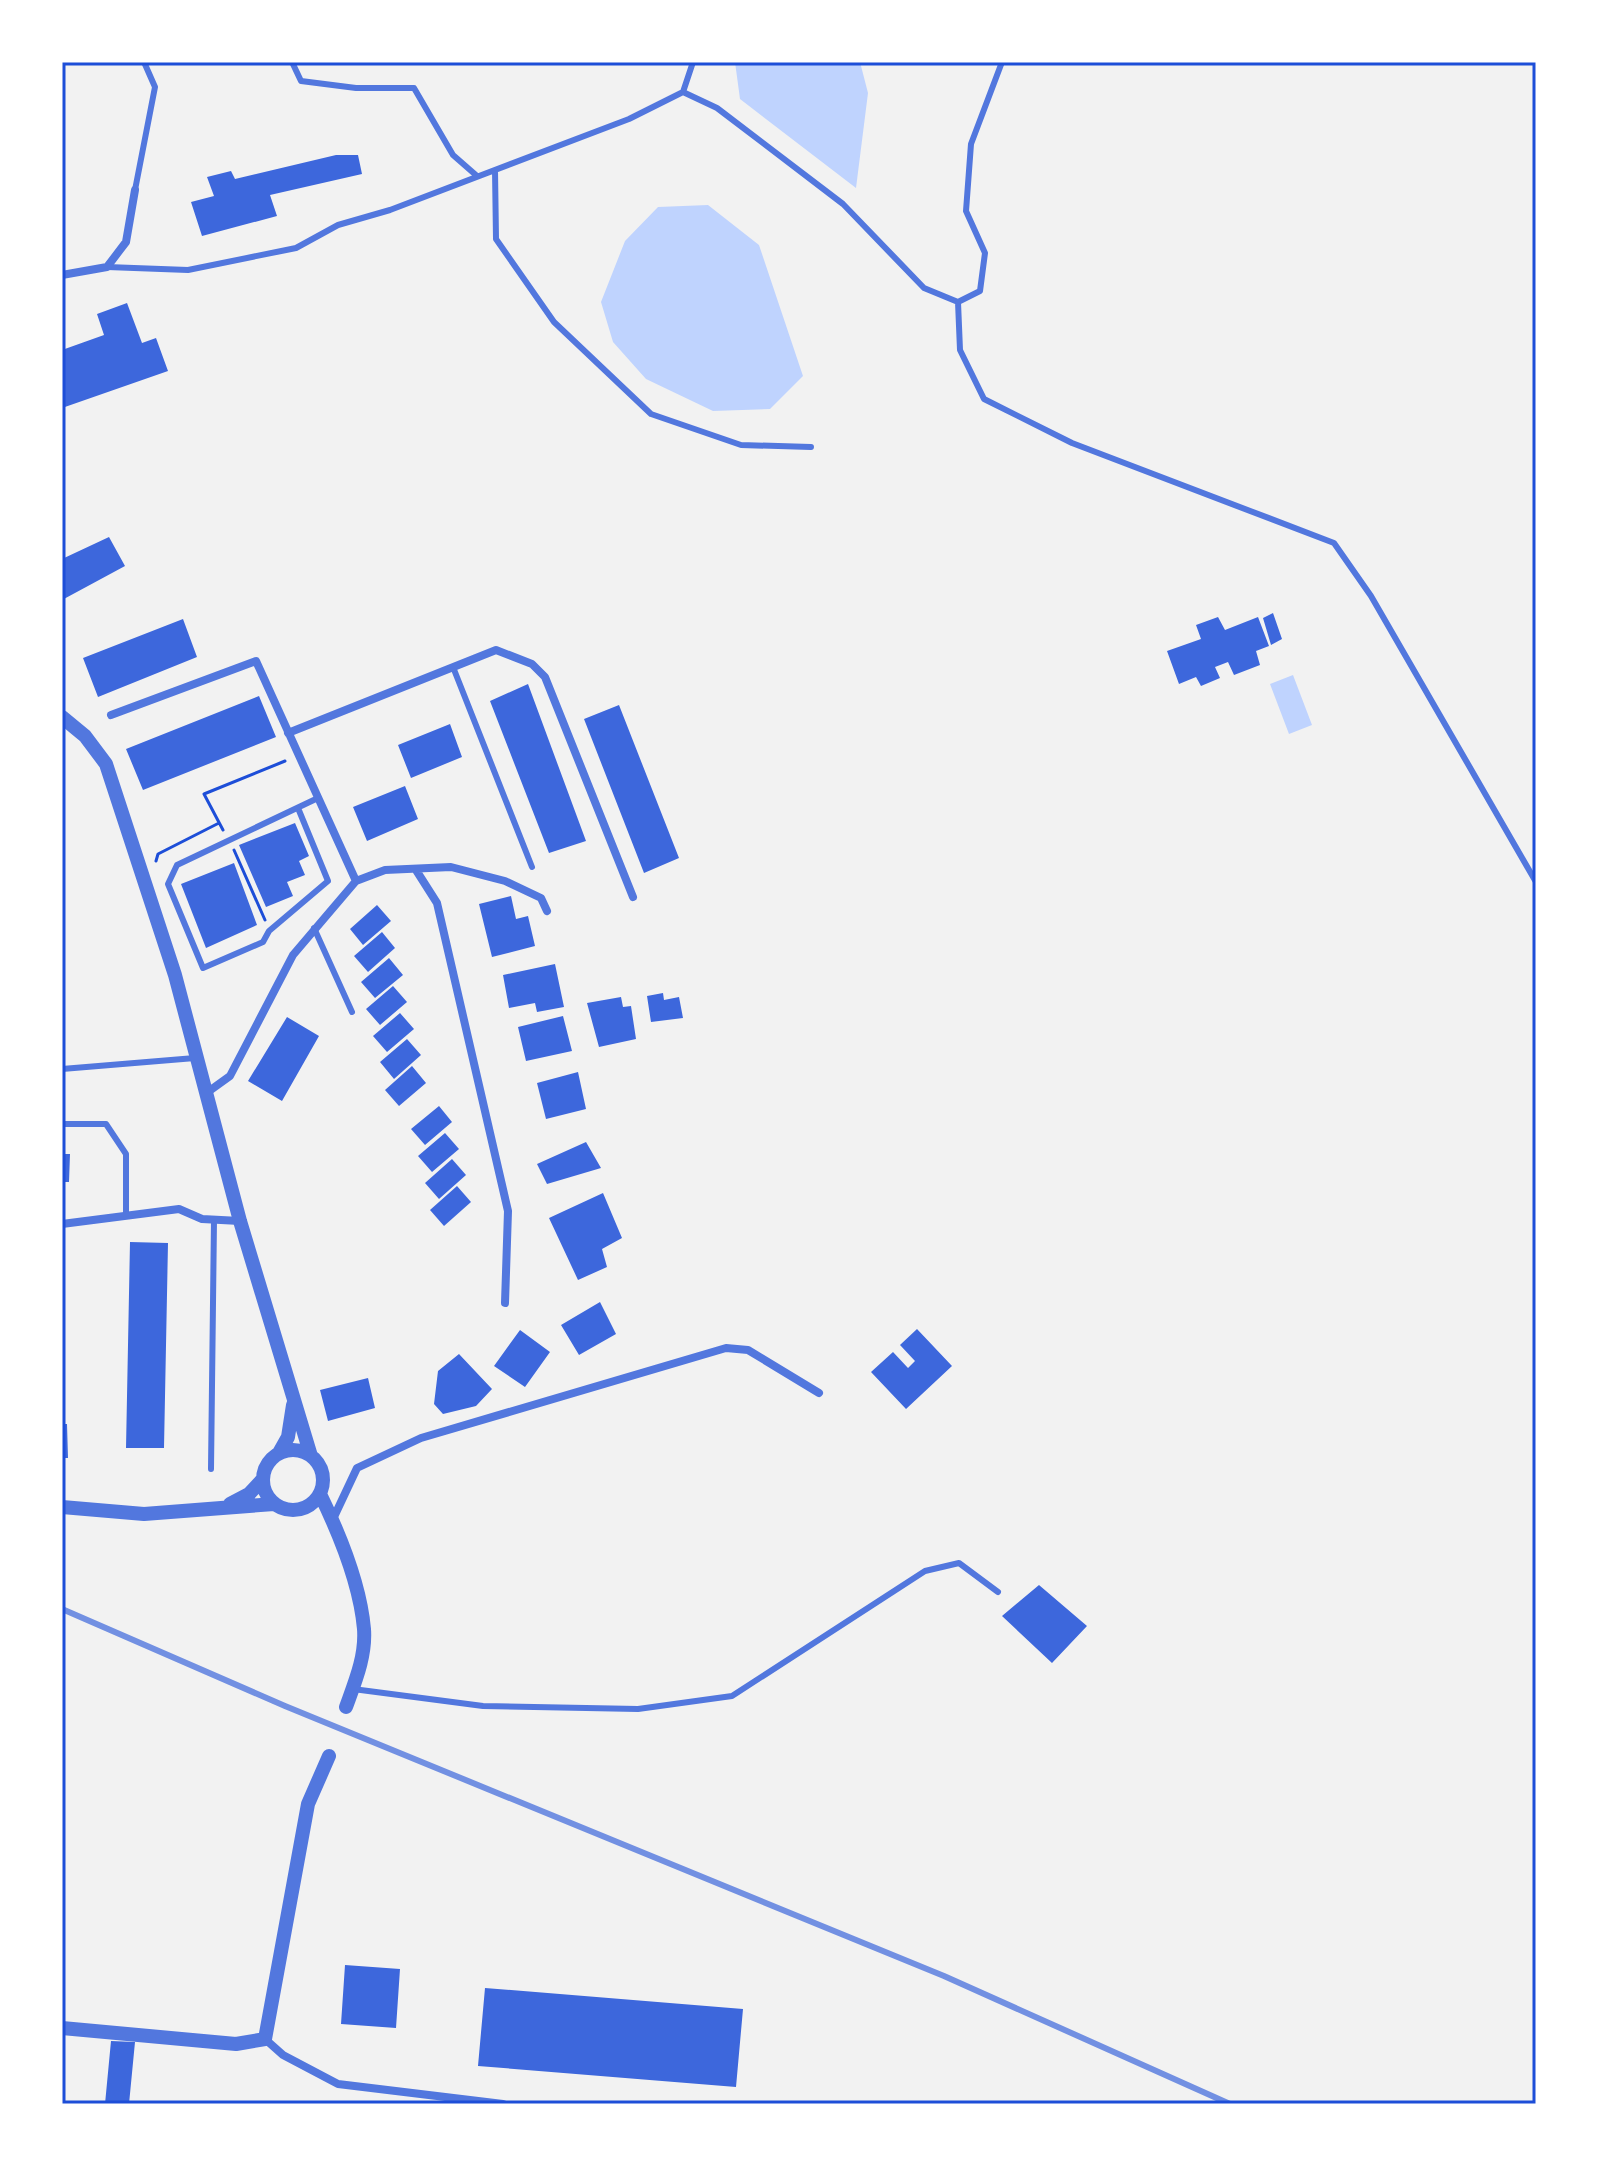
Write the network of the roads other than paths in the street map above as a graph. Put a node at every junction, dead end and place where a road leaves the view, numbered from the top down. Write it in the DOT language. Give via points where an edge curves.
graph roads {
  1 [pos="144,62"];
  2 [pos="292,62"];
  3 [pos="693,62"];
  4 [pos="1002,62"];
  5 [pos="683,92"];
  6 [pos="495,170"];
  7 [pos="477,176"];
  8 [pos="135,190"];
  9 [pos="107,267"];
  10 [pos="62,275"];
  11 [pos="958,302"];
  12 [pos="811,447"];
  13 [pos="453,667"];
  14 [pos="111,715"];
  15 [pos="62,717"];
  16 [pos="288,733"];
  17 [pos="318,798"];
  18 [pos="298,808"];
  19 [pos="532,867"];
  20 [pos="416,870"];
  21 [pos="356,881"];
  22 [pos="1536,882"];
  23 [pos="633,897"];
  24 [pos="547,911"];
  25 [pos="314,928"];
  26 [pos="352,1012"];
  27 [pos="195,1058"];
  28 [pos="62,1069"];
  29 [pos="204,1094"];
  30 [pos="62,1124"];
  31 [pos="126,1215"];
  32 [pos="214,1220"];
  33 [pos="240,1221"];
  34 [pos="62,1224"];
  35 [pos="505,1303"];
  36 [pos="819,1393"];
  37 [pos="294,1396"];
  38 [pos="279,1453"];
  39 [pos="311,1456"];
  40 [pos="211,1469"];
  41 [pos="262,1480"];
  42 [pos="320,1494"];
  43 [pos="274,1504"];
  44 [pos="226,1506"];
  45 [pos="62,1507"];
  46 [pos="332,1520"];
  47 [pos="998,1592"];
  48 [pos="353,1689"];
  49 [pos="346,1707"];
  50 [pos="329,1756"];
  51 [pos="62,2028"];
  52 [pos="265,2039"];
  53 [pos="503,2104"];
  1 -- 8 [label="lane" via="155,87"];
  2 -- 7 [label="lane" via="301,81 414,88 453,155"];
  3 -- 5 [label="lane"];
  4 -- 11 [label="lane" via="971,144 966,211 985,253 980,291"];
  5 -- 6 [label="lane" via="629,119"];
  5 -- 11 [label="lane" via="717,108 843,204 924,288"];
  6 -- 7 [label="lane"];
  6 -- 12 [label="lane" via="496,239 554,322 651,414 741,445"];
  7 -- 9 [label="lane" via="338,225 296,248 188,270"];
  8 -- 9 [label="street" via="126,242"];
  9 -- 10 [label="street"];
  11 -- 22 [label="lane" via="960,350 984,399 1072,443 1334,543 1371,596"];
  13 -- 16 [label="street"];
  13 -- 19 [label="lane"];
  13 -- 23 [label="street" via="496,650 532,664 545,677"];
  14 -- 16 [label="street" via="256,661"];
  15 -- 27 [label="street" via="106,764 175,975"];
  16 -- 17 [label="street"];
  17 -- 18 [label="lane"];
  17 -- 21 [label="street"];
  18 -- 18 [label="lane" via="328,881 263,942 203,968 168,884 177,865"];
  20 -- 21 [label="street" via="385,870"];
  20 -- 24 [label="street" via="451,867 505,881 541,898"];
  20 -- 35 [label="street" via="437,903 508,1211"];
  21 -- 25 [label="street"];
  25 -- 26 [label="lane"];
  25 -- 29 [label="street" via="293,955 230,1076"];
  27 -- 28 [label="lane"];
  27 -- 29 [label="street"];
  29 -- 33 [label="street"];
  30 -- 31 [label="lane" via="106,1124 126,1154"];
  31 -- 32 [label="street" via="179,1209"];
  31 -- 34 [label="street"];
  32 -- 33 [label="street"];
  32 -- 40 [label="lane"];
  33 -- 37 [label="street"];
  36 -- 46 [label="street" via="748,1350 726,1348 421,1438 357,1468"];
  37 -- 38 [label="street" via="288,1437"];
  37 -- 39 [label="street"];
  38 -- 39 [label="street" via="295,1450"];
  38 -- 41 [label="street" via="267,1464"];
  39 -- 42 [label="street" via="323,1478"];
  41 -- 43 [label="street"];
  41 -- 44 [label="street"];
  42 -- 43 [label="street" via="299,1510"];
  42 -- 46 [label="street"];
  43 -- 44 [label="street"];
  44 -- 45 [label="street" via="144,1514"];
  46 -- 48 [label="street" via="364,1630"];
  47 -- 48 [label="lane" via="959,1563 925,1571 732,1696 638,1709 483,1706"];
  48 -- 49 [label="street"];
  50 -- 52 [label="street" via="308,1804"];
  51 -- 52 [label="street" via="236,2044"];
  52 -- 53 [label="street" via="283,2055 338,2084"];
}
